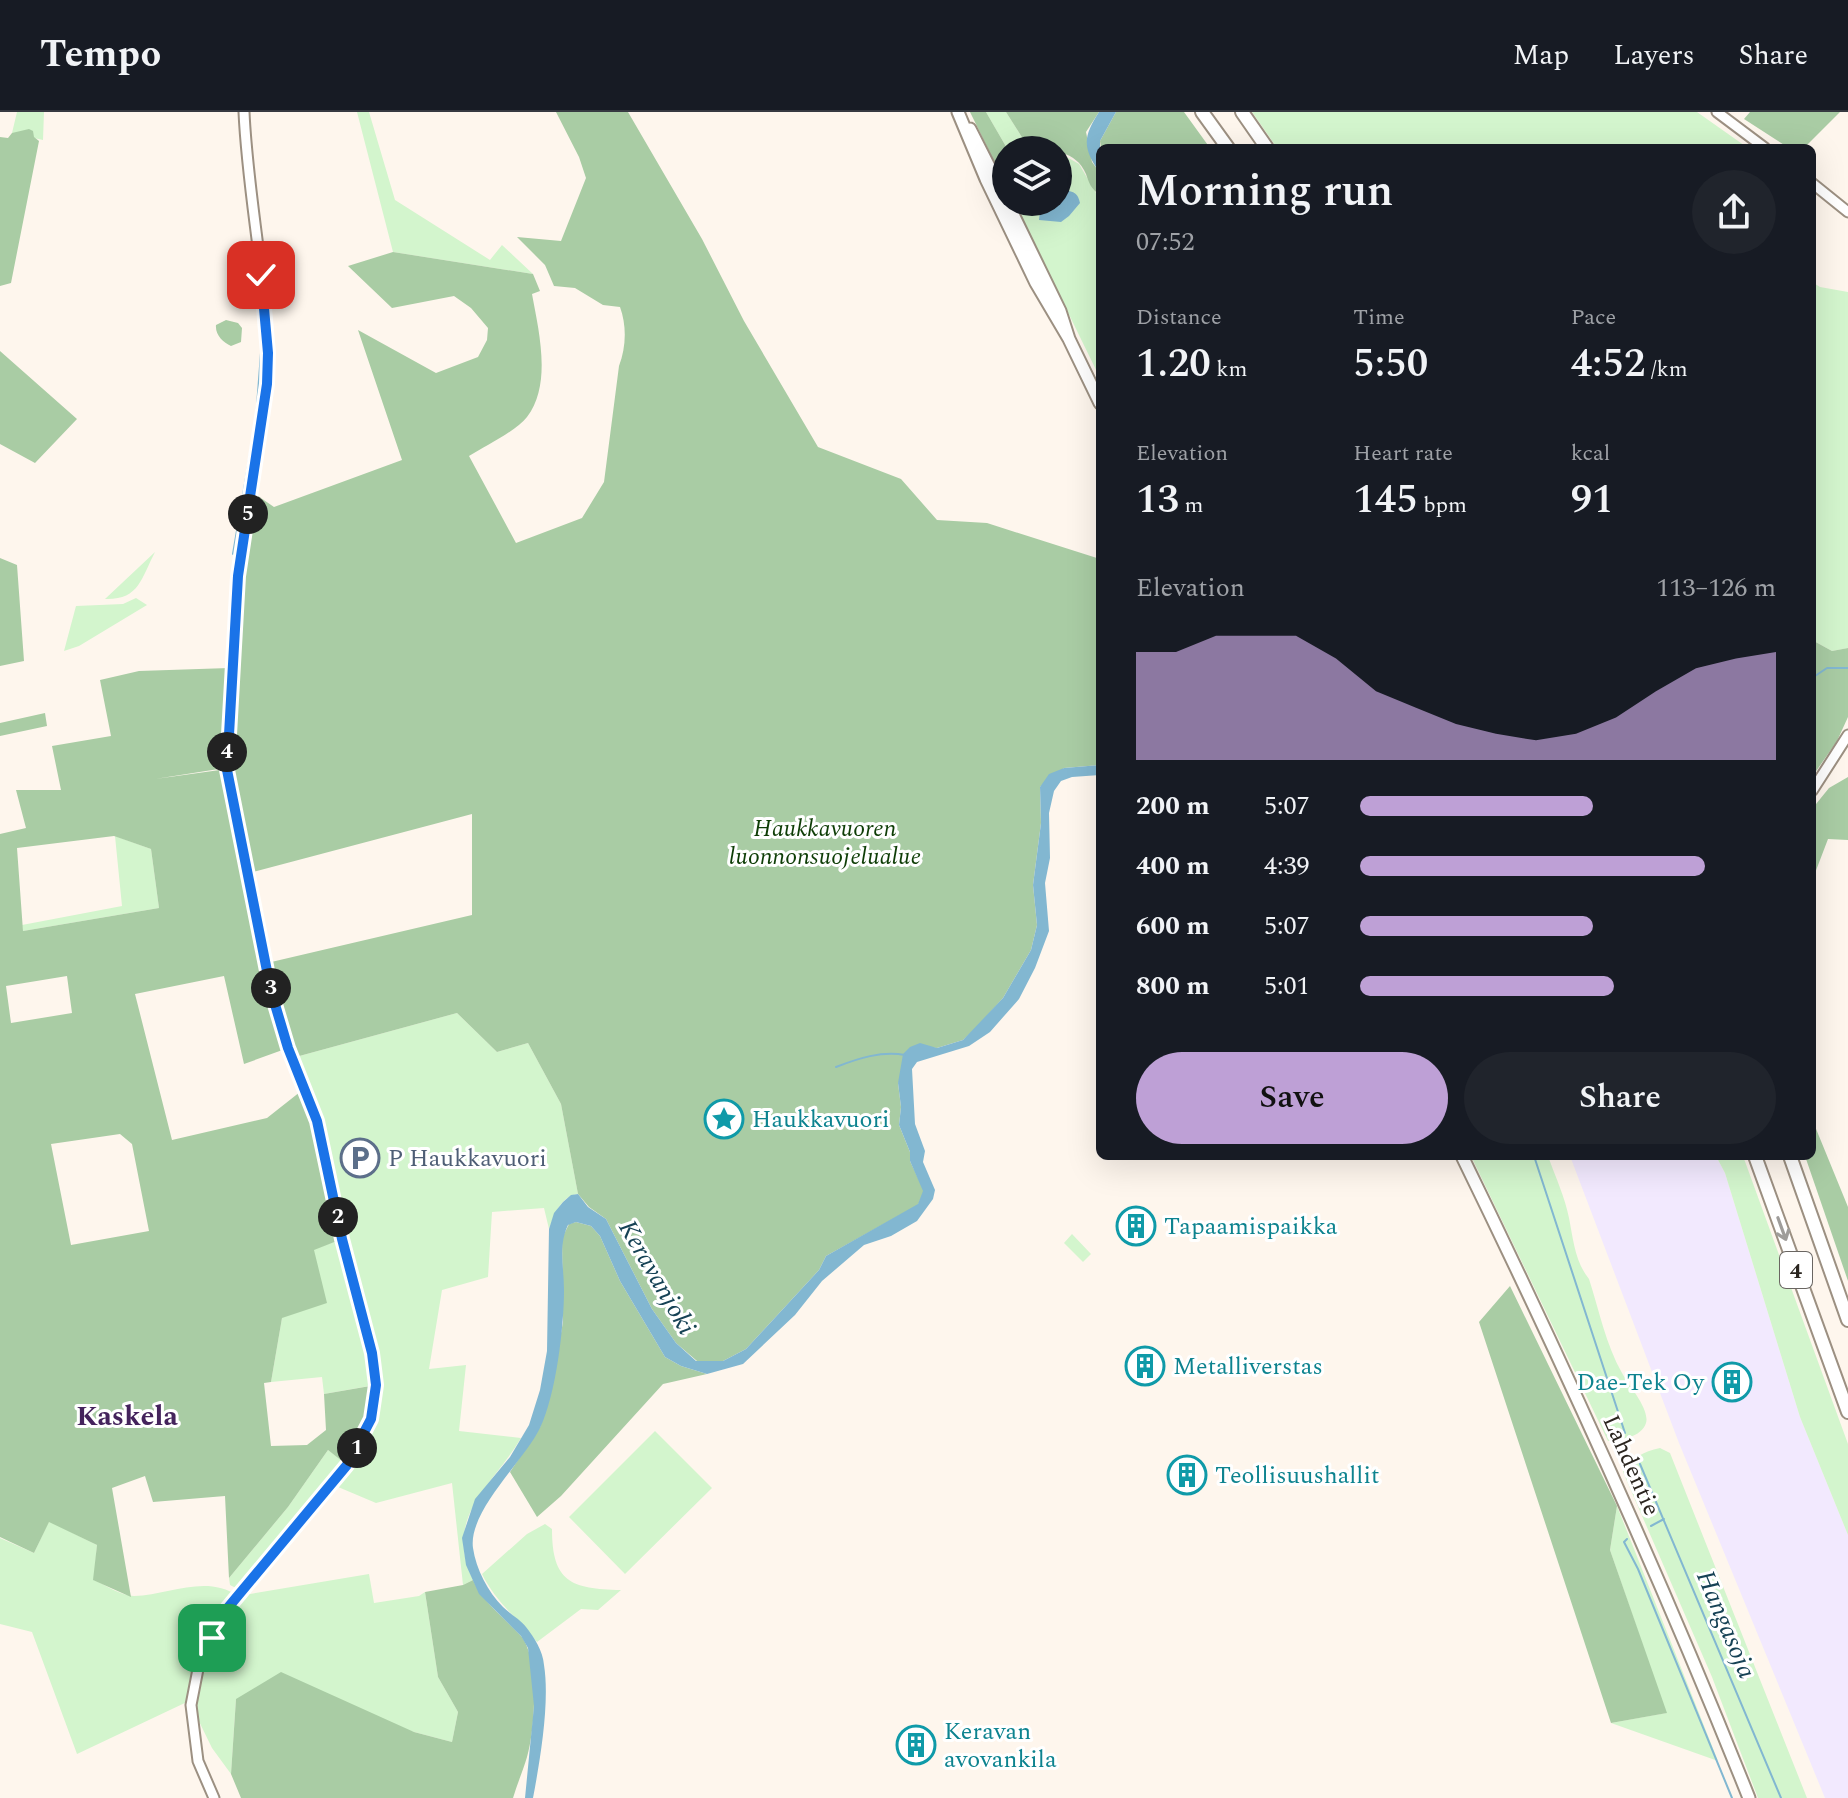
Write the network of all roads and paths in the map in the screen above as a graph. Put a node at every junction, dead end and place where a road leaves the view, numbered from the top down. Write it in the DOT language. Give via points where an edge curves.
graph roads {
  1 [pos="244,112"];
  2 [pos="959,112"];
  3 [pos="1202,112"];
  4 [pos="1242,112"];
  5 [pos="1717,112"];
  6 [pos="1225,144"];
  7 [pos="1264,144"];
  8 [pos="1760,144"];
  9 [pos="992,174"];
  10 [pos="1816,186"];
  11 [pos="1848,212"];
  12 [pos="1013,216"];
  13 [pos="1069,339"];
  14 [pos="1096,395"];
  15 [pos="1848,735"];
  16 [pos="1845,747"];
  17 [pos="1816,786"];
  18 [pos="1464,1160"];
  19 [pos="1756,1160"];
  20 [pos="1791,1160"];
  21 [pos="1848,1320"];
  22 [pos="1848,1412"];
  23 [pos="214,1798"];
  24 [pos="1749,1798"];
  1 -- 23 [label="street" via="268,353 238,576 227,770 271,991 317,1121 376,1385 371,1419 347,1465 226,1610 199,1664 191,1705 198,1761"];
  2 -- 9 [label="main road"];
  2 -- 13 [label="main road" via="1029,269"];
  3 -- 6 [label="highway"];
  4 -- 7 [label="highway"];
  5 -- 8 [label="street"];
  10 -- 11 [label="street"];
  12 -- 13 [label="main road"];
  13 -- 14 [label="main road"];
  15 -- 16 [label="street"];
  16 -- 17 [label="street"];
  18 -- 24 [label="main road, Lahdentie" via="1607,1460"];
  19 -- 22 [label="highway, 4, one-way"];
  20 -- 21 [label="highway, 4"];
}
